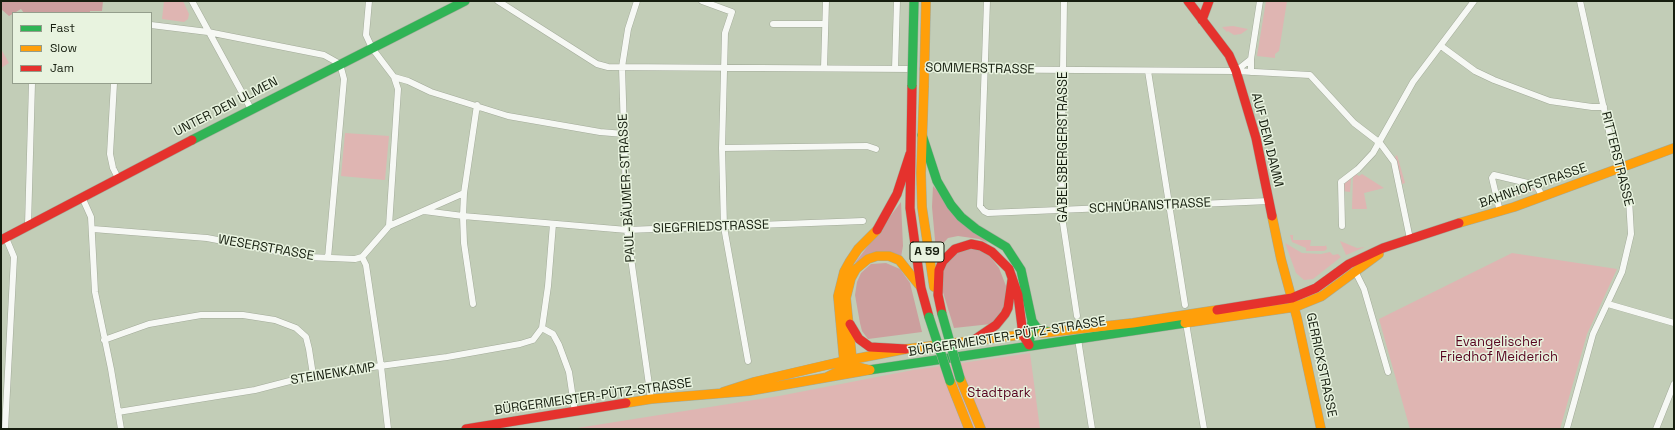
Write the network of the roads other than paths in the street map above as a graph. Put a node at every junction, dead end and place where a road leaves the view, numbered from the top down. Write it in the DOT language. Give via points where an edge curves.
graph roads {
  1 [pos="192,1"];
  2 [pos="369,1"];
  3 [pos="465,1"];
  4 [pos="498,1"];
  5 [pos="637,1"];
  6 [pos="703,1"];
  7 [pos="826,1"];
  8 [pos="897,1"];
  9 [pos="914,1"];
  10 [pos="926,1"];
  11 [pos="987,1"];
  12 [pos="1064,1"];
  13 [pos="1209,1"];
  14 [pos="1260,1"];
  15 [pos="1474,1"];
  16 [pos="1580,1"];
  17 [pos="1191,2"];
  18 [pos="1202,20"];
  19 [pos="152,24"];
  20 [pos="773,24"];
  21 [pos="825,24"];
  22 [pos="208,32"];
  23 [pos="1441,46"];
  24 [pos="372,48"];
  25 [pos="1251,59"];
  26 [pos="340,64"];
  27 [pos="622,67"];
  28 [pos="724,67"];
  29 [pos="824,68"];
  30 [pos="895,68"];
  31 [pos="985,70"];
  32 [pos="1062,70"];
  33 [pos="1148,71"];
  34 [pos="1236,71"];
  35 [pos="1251,72"];
  36 [pos="394,77"];
  37 [pos="32,84"];
  38 [pos="114,84"];
  39 [pos="477,106"];
  40 [pos="1604,107"];
  41 [pos="251,109"];
  42 [pos="624,134"];
  43 [pos="922,135"];
  44 [pos="1380,143"];
  45 [pos="722,148"];
  46 [pos="876,148"];
  47 [pos="1674,148"];
  48 [pos="910,154"];
  49 [pos="1619,170"];
  50 [pos="118,178"];
  51 [pos="464,193"];
  52 [pos="82,197"];
  53 [pos="1543,197"];
  54 [pos="1269,201"];
  55 [pos="1170,205"];
  56 [pos="1061,210"];
  57 [pos="422,211"];
  58 [pos="1500,212"];
  59 [pos="463,216"];
  60 [pos="863,221"];
  61 [pos="554,224"];
  62 [pos="28,225"];
  63 [pos="389,226"];
  64 [pos="1342,226"];
  65 [pos="724,227"];
  66 [pos="92,229"];
  67 [pos="626,230"];
  68 [pos="1410,238"];
  69 [pos="4,239"];
  70 [pos="1398,243"];
  71 [pos="362,257"];
  72 [pos="328,258"];
  73 [pos="1355,271"];
  74 [pos="1012,278"];
  75 [pos="921,288"];
  76 [pos="938,295"];
  77 [pos="1293,303"];
  78 [pos="473,304"];
  79 [pos="1608,304"];
  80 [pos="1185,305"];
  81 [pos="1077,316"];
  82 [pos="847,320"];
  83 [pos="1032,321"];
  84 [pos="1186,323"];
  85 [pos="1674,323"];
  86 [pos="542,328"];
  87 [pos="1048,332"];
  88 [pos="1028,334"];
  89 [pos="1078,339"];
  90 [pos="104,340"];
  91 [pos="974,340"];
  92 [pos="1029,345"];
  93 [pos="906,349"];
  94 [pos="748,360"];
  95 [pos="849,361"];
  96 [pos="382,366"];
  97 [pos="870,370"];
  98 [pos="1388,372"];
  99 [pos="313,375"];
  100 [pos="827,377"];
  101 [pos="1674,384"];
  102 [pos="723,392"];
  103 [pos="651,399"];
  104 [pos="118,412"];
  105 [pos="575,412"];
  106 [pos="1567,428"];
  107 [pos="5,429"];
  108 [pos="120,429"];
  109 [pos="388,429"];
  110 [pos="466,429"];
  111 [pos="969,429"];
  112 [pos="981,429"];
  113 [pos="1092,429"];
  114 [pos="1204,429"];
  115 [pos="1321,429"];
  116 [pos="1656,429"];
  1 -- 22 [label="street"];
  2 -- 24 [label="street" via="366,36"];
  3 -- 24 [label="main road, UNTER DEN ULMEN"];
  4 -- 27 [label="street, SOMMERSTRASSE" via="597,64"];
  5 -- 27 [label="street, PAUL-BÄUMER-STRASSE" via="628,28"];
  6 -- 28 [label="street" via="732,12 725,33"];
  7 -- 21 [label="street"];
  8 -- 30 [label="street"];
  9 -- 48 [label="main road, A 59, bridge"];
  10 -- 43 [label="main road, A 59, bridge"];
  11 -- 31 [label="street"];
  12 -- 32 [label="street, GABELSBERGERSTRASSE"];
  13 -- 18 [label="main road"];
  14 -- 25 [label="street"];
  15 -- 23 [label="street"];
  16 -- 40 [label="street, RITTERSTRASSE"];
  17 -- 18 [label="main road, AUF DEM DAMM"];
  18 -- 34 [label="main road, AUF DEM DAMM" via="1229,55"];
  19 -- 22 [label="street"];
  20 -- 21 [label="street"];
  21 -- 29 [label="street"];
  22 -- 26 [label="street" via="324,55"];
  22 -- 41 [label="street"];
  23 -- 40 [label="street" via="1475,71 1550,101"];
  23 -- 44 [label="street" via="1413,82"];
  24 -- 26 [label="main road, UNTER DEN ULMEN"];
  24 -- 36 [label="street"];
  25 -- 34 [label="street"];
  25 -- 35 [label="street"];
  26 -- 41 [label="main road, UNTER DEN ULMEN"];
  26 -- 72 [label="street" via="344,78"];
  27 -- 28 [label="street, SOMMERSTRASSE"];
  27 -- 42 [label="street, PAUL-BÄUMER-STRASSE"];
  28 -- 29 [label="street, SOMMERSTRASSE"];
  28 -- 45 [label="street"];
  29 -- 30 [label="street, SOMMERSTRASSE"];
  30 -- 31 [label="street, SOMMERSTRASSE"];
  31 -- 32 [label="street, SOMMERSTRASSE"];
  31 -- 56 [label="street, SCHNÜRANSTRASSE" via="980,206 988,213"];
  32 -- 33 [label="street, SOMMERSTRASSE"];
  32 -- 56 [label="street, GABELSBERGERSTRASSE"];
  33 -- 34 [label="street, SOMMERSTRASSE"];
  33 -- 55 [label="street"];
  34 -- 35 [label="street, SOMMERSTRASSE"];
  34 -- 54 [label="main road, AUF DEM DAMM" via="1254,131"];
  35 -- 44 [label="street, SOMMERSTRASSE" via="1310,75 1354,123"];
  36 -- 39 [label="street"];
  36 -- 63 [label="street" via="398,89"];
  37 -- 62 [label="street"];
  38 -- 50 [label="street" via="110,154"];
  39 -- 42 [label="street" via="508,116"];
  39 -- 51 [label="street"];
  40 -- 49 [label="street, RITTERSTRASSE"];
  41 -- 50 [label="main road, UNTER DEN ULMEN"];
  42 -- 67 [label="street, PAUL-BÄUMER-STRASSE"];
  43 -- 76 [label="main road, A 59" via="923,215 932,281"];
  43 -- 83 [label="main road" via="937,181 951,204 961,217 1006,247 1015,258 1021,270"];
  44 -- 64 [label="street" via="1358,169 1341,182"];
  44 -- 68 [label="street, SOMMERSTRASSE" via="1394,162"];
  45 -- 46 [label="street"];
  45 -- 65 [label="street"];
  47 -- 49 [label="main road, BAHNHOFSTRASSE"];
  48 -- 75 [label="main road, A 59" via="910,208"];
  48 -- 95 [label="main road" via="890,208 879,227 858,249 844,272 838,296 838,311"];
  49 -- 53 [label="main road, BAHNHOFSTRASSE"];
  49 -- 79 [label="street, RITTERSTRASSE" via="1630,204 1631,234 1622,272"];
  50 -- 52 [label="main road, UNTER DEN ULMEN"];
  51 -- 57 [label="street"];
  51 -- 59 [label="street"];
  52 -- 62 [label="main road, UNTER DEN ULMEN"];
  52 -- 66 [label="street" via="88,208"];
  53 -- 58 [label="main road, BAHNHOFSTRASSE"];
  53 -- 58 [label="street" via="1536,186 1494,175 1492,178"];
  54 -- 55 [label="street, SCHNÜRANSTRASSE"];
  54 -- 77 [label="main road, AUF DEM DAMM"];
  55 -- 56 [label="street, SCHNÜRANSTRASSE"];
  55 -- 80 [label="street"];
  56 -- 81 [label="street, GABELSBERGERSTRASSE"];
  57 -- 59 [label="street"];
  57 -- 63 [label="street"];
  58 -- 68 [label="main road, BAHNHOFSTRASSE"];
  59 -- 61 [label="street, SIEGFRIEDSTRASSE"];
  59 -- 78 [label="street" via="464,243"];
  60 -- 65 [label="street, SIEGFRIEDSTRASSE"];
  61 -- 67 [label="street, SIEGFRIEDSTRASSE"];
  61 -- 86 [label="street"];
  62 -- 69 [label="main road, UNTER DEN ULMEN"];
  63 -- 71 [label="street"];
  65 -- 67 [label="street, SIEGFRIEDSTRASSE"];
  65 -- 94 [label="street"];
  66 -- 72 [label="street, WESERSTRASSE" via="207,238 308,257"];
  66 -- 90 [label="street" via="95,292"];
  67 -- 103 [label="street, PAUL-BÄUMER-STRASSE"];
  68 -- 70 [label="main road, BAHNHOFSTRASSE"];
  69 -- 107 [label="street" via="14,257"];
  70 -- 73 [label="main road, BAHNHOFSTRASSE"];
  70 -- 77 [label="main road, BAHNHOFSTRASSE" via="1349,264"];
  71 -- 72 [label="street, WESERSTRASSE"];
  71 -- 96 [label="street" via="366,266"];
  73 -- 77 [label="main road, BAHNHOFSTRASSE" via="1322,296"];
  73 -- 98 [label="street" via="1364,289"];
  74 -- 76 [label="main road" via="1002,259 987,248 976,244 961,246 942,261"];
  74 -- 88 [label="main road"];
  74 -- 91 [label="main road" via="1005,314 996,325"];
  75 -- 82 [label="main road" via="899,260 889,256 868,259 856,269 851,278 846,298"];
  75 -- 111 [label="main road, A 59, bridge" via="950,381"];
  76 -- 112 [label="main road, A 59, bridge" via="960,378"];
  77 -- 84 [label="main road, BÜRGERMEISTER-PÜTZ-STRASSE"];
  77 -- 87 [label="main road, BÜRGERMEISTER-PÜTZ-STRASSE" via="1133,324"];
  77 -- 115 [label="main road, GERRICKSTRASSE"];
  79 -- 85 [label="street"];
  79 -- 106 [label="street, RITTERSTRASSE" via="1593,334"];
  82 -- 93 [label="main road" via="859,339 870,347"];
  82 -- 95 [label="main road"];
  83 -- 87 [label="main road" via="1037,328"];
  83 -- 88 [label="main road"];
  84 -- 89 [label="main road, BÜRGERMEISTER-PÜTZ-STRASSE"];
  84 -- 114 [label="street"];
  86 -- 96 [label="street, STEINENKAMP" via="533,340 520,344"];
  86 -- 105 [label="street" via="553,334 559,345 569,372"];
  87 -- 88 [label="main road, BÜRGERMEISTER-PÜTZ-STRASSE"];
  88 -- 91 [label="main road, BÜRGERMEISTER-PÜTZ-STRASSE"];
  88 -- 92 [label="main road"];
  89 -- 92 [label="main road, BÜRGERMEISTER-PÜTZ-STRASSE"];
  89 -- 113 [label="street"];
  90 -- 99 [label="street" via="166,320 201,315 259,318 288,324 301,332 308,343"];
  90 -- 104 [label="street"];
  91 -- 93 [label="main road, BÜRGERMEISTER-PÜTZ-STRASSE"];
  92 -- 97 [label="main road, BÜRGERMEISTER-PÜTZ-STRASSE"];
  93 -- 95 [label="main road, BÜRGERMEISTER-PÜTZ-STRASSE"];
  95 -- 97 [label="main road"];
  95 -- 100 [label="main road"];
  95 -- 102 [label="main road, BÜRGERMEISTER-PÜTZ-STRASSE" via="754,382"];
  96 -- 99 [label="street, STEINENKAMP"];
  96 -- 109 [label="street"];
  97 -- 100 [label="main road, BÜRGERMEISTER-PÜTZ-STRASSE"];
  99 -- 104 [label="street, STEINENKAMP" via="255,390"];
  100 -- 102 [label="main road, BÜRGERMEISTER-PÜTZ-STRASSE" via="749,391"];
  101 -- 116 [label="street"];
  102 -- 103 [label="main road, BÜRGERMEISTER-PÜTZ-STRASSE"];
  103 -- 105 [label="main road, BÜRGERMEISTER-PÜTZ-STRASSE"];
  104 -- 108 [label="street"];
  105 -- 110 [label="main road, BÜRGERMEISTER-PÜTZ-STRASSE"];
}
